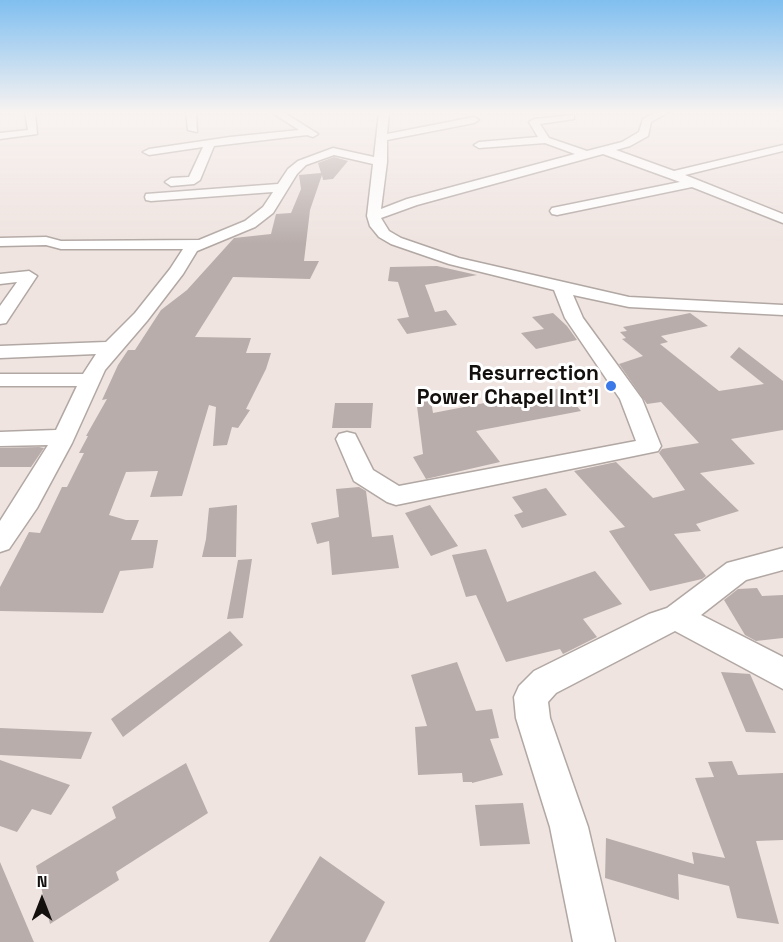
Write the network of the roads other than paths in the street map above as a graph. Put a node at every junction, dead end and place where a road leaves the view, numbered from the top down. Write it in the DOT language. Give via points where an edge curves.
graph roads {
  1 [pos="204,156"];
  2 [pos="320,156"];
  3 [pos="355,156"];
  4 [pos="381,156"];
  5 [pos="577,156"];
  6 [pos="621,156"];
  7 [pos="749,156"];
  8 [pos="381,162"];
  9 [pos="672,174"];
  10 [pos="171,182"];
  11 [pos="693,183"];
  12 [pos="283,187"];
  13 [pos="151,197"];
  14 [pos="557,211"];
  15 [pos="374,216"];
  16 [pos="783,219"];
  17 [pos="0,242"];
  18 [pos="199,244"];
  19 [pos="0,279"];
  20 [pos="562,289"];
  21 [pos="783,310"];
  22 [pos="0,319"];
  23 [pos="111,348"];
  24 [pos="0,352"];
  25 [pos="0,380"];
  26 [pos="90,380"];
  27 [pos="63,437"];
  28 [pos="0,438"];
  29 [pos="346,439"];
  30 [pos="0,542"];
  31 [pos="783,559"];
  32 [pos="677,617"];
  33 [pos="783,674"];
  34 [pos="594,942"];
  1 -- 10 [label="street" via="194,180"];
  2 -- 12 [label="street" via="302,163"];
  3 -- 8 [label="street"];
  4 -- 8 [label="street"];
  5 -- 15 [label="street"];
  6 -- 9 [label="street"];
  7 -- 9 [label="street"];
  8 -- 15 [label="street"];
  9 -- 11 [label="street"];
  11 -- 14 [label="street"];
  11 -- 16 [label="street"];
  12 -- 13 [label="street"];
  12 -- 18 [label="street" via="268,210 250,225"];
  15 -- 20 [label="street" via="384,234 411,248"];
  17 -- 18 [label="street"];
  18 -- 23 [label="street" via="191,248 177,272"];
  19 -- 22 [label="street" via="29,276"];
  20 -- 21 [label="street" via="629,302"];
  20 -- 29 [label="street" via="574,318 631,399 650,446 396,496 363,475"];
  23 -- 24 [label="street"];
  23 -- 26 [label="street"];
  25 -- 26 [label="street"];
  26 -- 27 [label="street"];
  27 -- 28 [label="street"];
  27 -- 30 [label="street"];
  31 -- 32 [label="street" via="736,571"];
  32 -- 33 [label="street"];
  32 -- 34 [label="street" via="545,682 531,697 533,718 569,827"];
}
